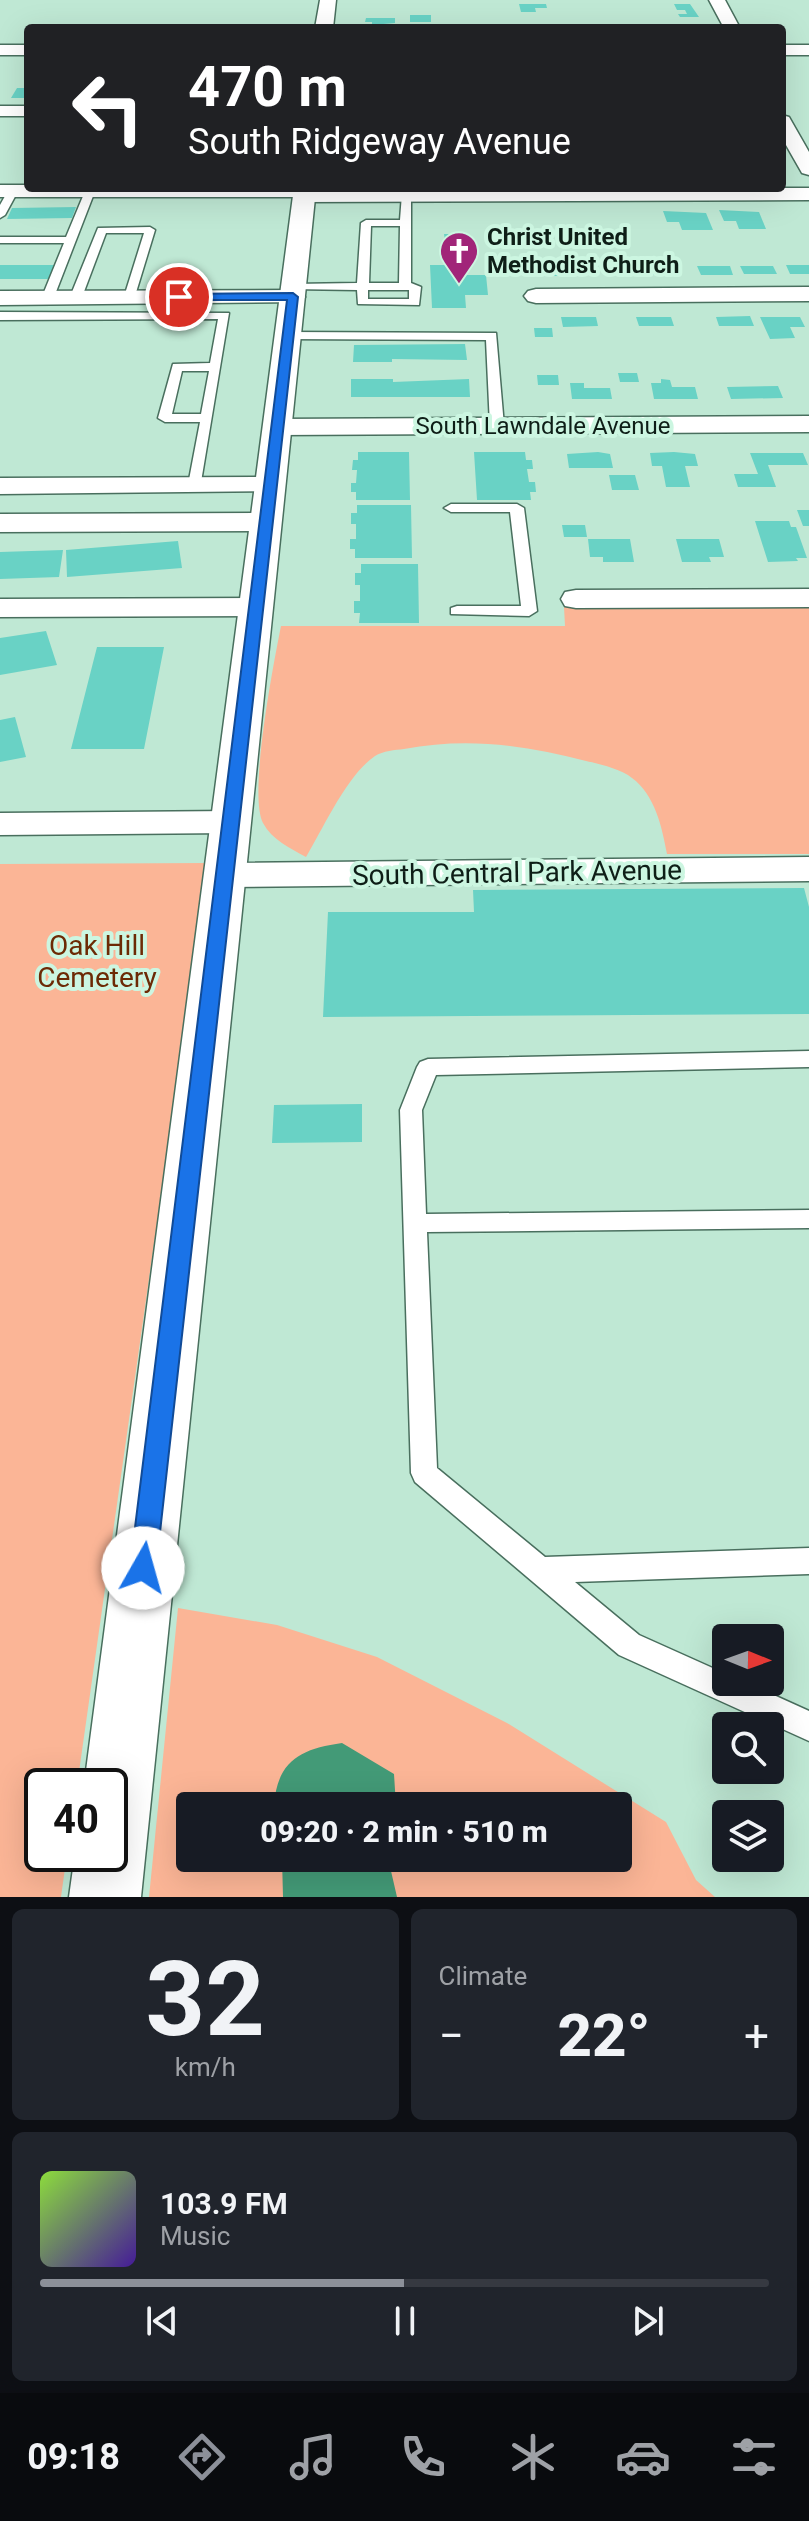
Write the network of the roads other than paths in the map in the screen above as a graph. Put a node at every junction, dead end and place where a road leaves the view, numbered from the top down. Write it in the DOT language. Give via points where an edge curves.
graph roads {
  1 [pos="328,0"];
  2 [pos="717,0"];
  3 [pos="325,24"];
  4 [pos="730,24"];
  5 [pos="0,50"];
  6 [pos="24,50"];
  7 [pos="786,50"];
  8 [pos="809,50"];
  9 [pos="0,111"];
  10 [pos="24,111"];
  11 [pos="787,117"];
  12 [pos="809,169"];
  13 [pos="6,191"];
  14 [pos="90,192"];
  15 [pos="305,192"];
  16 [pos="809,194"];
  17 [pos="406,196"];
  18 [pos="0,215"];
  19 [pos="405,223"];
  20 [pos="0,240"];
  21 [pos="70,240"];
  22 [pos="405,286"];
  23 [pos="364,287"];
  24 [pos="809,294"];
  25 [pos="536,296"];
  26 [pos="48,297"];
  27 [pos="76,297"];
  28 [pos="130,297"];
  29 [pos="0,298"];
  30 [pos="226,306"];
  31 [pos="292,307"];
  32 [pos="0,316"];
  33 [pos="215,367"];
  34 [pos="207,418"];
  35 [pos="809,424"];
  36 [pos="497,426"];
  37 [pos="278,427"];
  38 [pos="195,485"];
  39 [pos="0,486"];
  40 [pos="269,504"];
  41 [pos="451,508"];
  42 [pos="0,523"];
  43 [pos="809,598"];
  44 [pos="576,599"];
  45 [pos="256,607"];
  46 [pos="0,608"];
  47 [pos="457,611"];
  48 [pos="231,822"];
  49 [pos="0,824"];
  50 [pos="809,869"];
  51 [pos="225,875"];
  52 [pos="809,1059"];
  53 [pos="809,1219"];
  54 [pos="415,1223"];
  55 [pos="809,1561"];
  56 [pos="540,1570"];
  57 [pos="809,1726"];
  58 [pos="120,1768"];
  59 [pos="108,1872"];
  60 [pos="105,1897"];
  1 -- 3 [label="street"];
  2 -- 4 [label="street"];
  5 -- 6 [label="street"];
  7 -- 8 [label="street"];
  9 -- 10 [label="street"];
  11 -- 12 [label="street"];
  13 -- 18 [label="lane"];
  14 -- 21 [label="lane"];
  15 -- 17 [label="street"];
  15 -- 31 [label="street"];
  16 -- 17 [label="street"];
  17 -- 19 [label="lane"];
  19 -- 22 [label="lane"];
  19 -- 23 [label="lane" via="366,223"];
  20 -- 21 [label="lane"];
  21 -- 26 [label="lane"];
  22 -- 23 [label="lane"];
  22 -- 23 [label="lane" via="415,287 415,303 362,302"];
  23 -- 31 [label="lane"];
  24 -- 25 [label="street"];
  26 -- 27 [label="street"];
  26 -- 29 [label="street"];
  27 -- 28 [label="street"];
  27 -- 28 [label="lane" via="102,230 150,230"];
  28 -- 30 [label="street"];
  30 -- 31 [label="street"];
  30 -- 32 [label="lane"];
  30 -- 33 [label="lane"];
  31 -- 36 [label="lane" via="492,336"];
  31 -- 37 [label="street"];
  33 -- 34 [label="lane"];
  33 -- 34 [label="lane" via="177,367 165,418"];
  34 -- 38 [label="lane"];
  35 -- 36 [label="street, South Lawndale Avenue"];
  36 -- 37 [label="street, South Lawndale Avenue"];
  37 -- 40 [label="street"];
  38 -- 39 [label="street"];
  38 -- 40 [label="street"];
  40 -- 42 [label="street"];
  40 -- 45 [label="street"];
  41 -- 47 [label="lane" via="517,508 529,611"];
  43 -- 44 [label="street"];
  45 -- 46 [label="street"];
  45 -- 48 [label="street"];
  48 -- 49 [label="street"];
  48 -- 51 [label="street"];
  50 -- 51 [label="street, South Central Park Avenue"];
  51 -- 58 [label="street"];
  52 -- 54 [label="lane" via="428,1067 411,1110"];
  53 -- 54 [label="lane"];
  54 -- 56 [label="lane" via="424,1473"];
  55 -- 56 [label="lane"];
  56 -- 57 [label="lane" via="629,1645"];
  59 -- 60 [label="street"];
}
